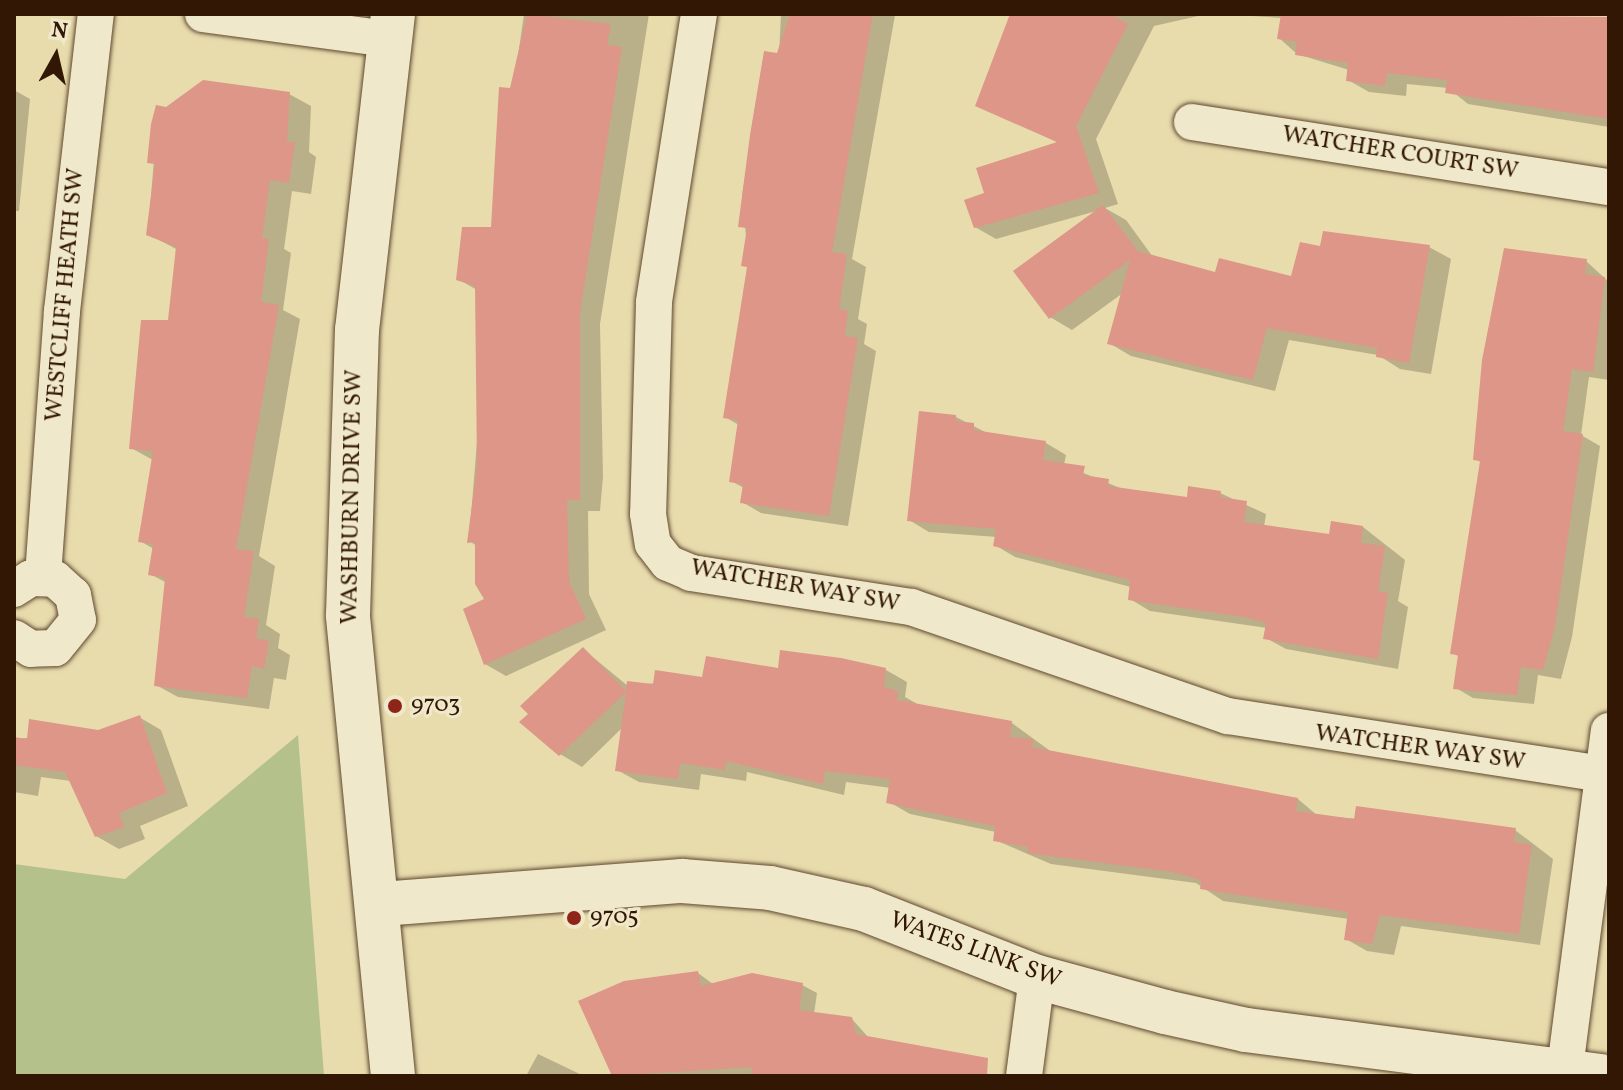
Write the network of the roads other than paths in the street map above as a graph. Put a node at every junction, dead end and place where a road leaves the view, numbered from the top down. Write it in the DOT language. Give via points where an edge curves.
graph roads {
  1 [pos="96,14"];
  2 [pos="203,14"];
  3 [pos="699,14"];
  4 [pos="391,27"];
  5 [pos="1192,122"];
  6 [pos="1609,187"];
  7 [pos="28,582"];
  8 [pos="14,638"];
  9 [pos="1609,731"];
  10 [pos="1603,774"];
  11 [pos="381,904"];
  12 [pos="1037,977"];
  13 [pos="1577,1074"];
  14 [pos="393,1076"];
  15 [pos="1024,1076"];
  1 -- 7 [label="street, WESTCLIFF HEATH SW"];
  2 -- 4 [label="street"];
  3 -- 10 [label="street, WATCHER WAY SW" via="654,303 648,514 653,544 668,563 911,607 1228,716"];
  4 -- 11 [label="street, WASHBURN DRIVE SW" via="357,330 348,615"];
  5 -- 6 [label="street, WATCHER COURT SW"];
  7 -- 8 [label="street, WESTCLIFF HEATH SW" via="73,595 74,632 43,650"];
  9 -- 10 [label="street"];
  10 -- 13 [label="street"];
  11 -- 12 [label="street, WATES LINK SW" via="682,881 770,888 864,909"];
  11 -- 14 [label="street, WASHBURN DRIVE SW"];
  12 -- 13 [label="street, WATES LINK SW" via="1246,1030"];
  12 -- 15 [label="street"];
}
